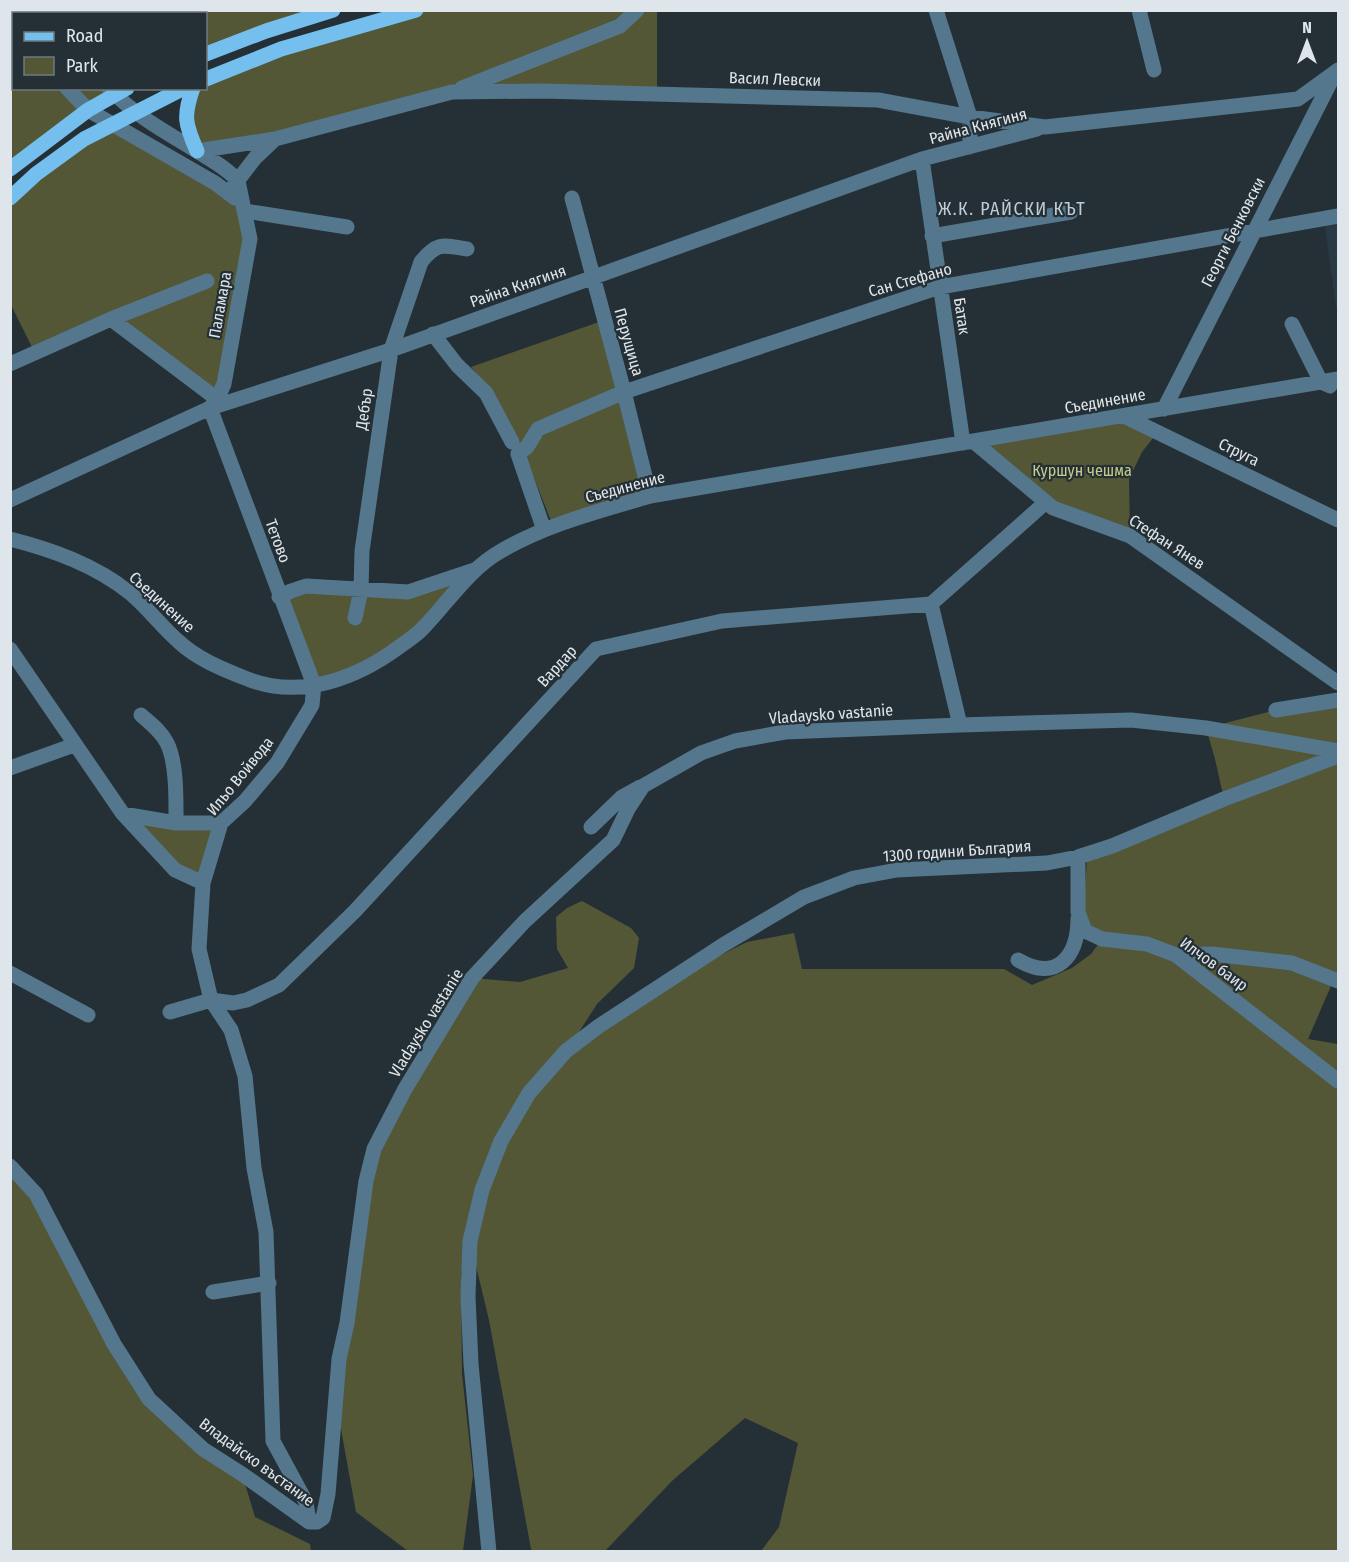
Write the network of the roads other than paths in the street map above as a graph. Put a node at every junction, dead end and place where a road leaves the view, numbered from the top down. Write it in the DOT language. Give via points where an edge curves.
graph roads {
  1 [pos="333,10"];
  2 [pos="416,10"];
  3 [pos="637,10"];
  4 [pos="936,10"];
  5 [pos="1139,10"];
  6 [pos="207,54"];
  7 [pos="1154,70"];
  8 [pos="1337,71"];
  9 [pos="207,79"];
  10 [pos="69,90"];
  11 [pos="117,90"];
  12 [pos="180,90"];
  13 [pos="192,90"];
  14 [pos="452,92"];
  15 [pos="88,110"];
  16 [pos="134,113"];
  17 [pos="970,117"];
  18 [pos="111,124"];
  19 [pos="1045,127"];
  20 [pos="275,139"];
  21 [pos="970,147"];
  22 [pos="197,151"];
  23 [pos="922,159"];
  24 [pos="10,169"];
  25 [pos="233,187"];
  26 [pos="10,198"];
  27 [pos="572,198"];
  28 [pos="244,208"];
  29 [pos="1071,212"];
  30 [pos="1338,216"];
  31 [pos="347,227"];
  32 [pos="1253,232"];
  33 [pos="932,236"];
  34 [pos="467,249"];
  35 [pos="593,279"];
  36 [pos="207,281"];
  37 [pos="940,287"];
  38 [pos="111,319"];
  39 [pos="1292,324"];
  40 [pos="433,334"];
  41 [pos="391,350"];
  42 [pos="10,364"];
  43 [pos="1338,379"];
  44 [pos="1321,382"];
  45 [pos="1338,389"];
  46 [pos="624,392"];
  47 [pos="214,404"];
  48 [pos="1164,409"];
  49 [pos="1124,416"];
  50 [pos="968,442"];
  51 [pos="515,448"];
  52 [pos="650,496"];
  53 [pos="10,500"];
  54 [pos="1045,503"];
  55 [pos="1338,520"];
  56 [pos="544,530"];
  57 [pos="10,539"];
  58 [pos="474,570"];
  59 [pos="361,590"];
  60 [pos="279,597"];
  61 [pos="931,604"];
  62 [pos="355,618"];
  63 [pos="10,649"];
  64 [pos="1338,683"];
  65 [pos="314,686"];
  66 [pos="1338,700"];
  67 [pos="1276,710"];
  68 [pos="141,715"];
  69 [pos="960,724"];
  70 [pos="74,745"];
  71 [pos="1338,751"];
  72 [pos="1338,756"];
  73 [pos="10,768"];
  74 [pos="643,786"];
  75 [pos="123,814"];
  76 [pos="177,823"];
  77 [pos="221,823"];
  78 [pos="591,827"];
  79 [pos="1078,857"];
  80 [pos="203,883"];
  81 [pos="1078,912"];
  82 [pos="1176,955"];
  83 [pos="1018,960"];
  84 [pos="10,974"];
  85 [pos="1338,981"];
  86 [pos="211,1000"];
  87 [pos="170,1012"];
  88 [pos="88,1016"];
  89 [pos="1338,1082"];
  90 [pos="10,1166"];
  91 [pos="269,1283"];
  92 [pos="213,1292"];
  93 [pos="309,1522"];
  94 [pos="489,1551"];
  1 -- 6 [label="main road"];
  2 -- 9 [label="main road" via="281,50"];
  3 -- 14 [label="street" via="620,26"];
  4 -- 17 [label="street"];
  5 -- 7 [label="street"];
  8 -- 19 [label="street, Васил Левски" via="1298,99"];
  8 -- 32 [label="street, Георги Бенковски"];
  10 -- 15 [label="street"];
  11 -- 15 [label="main road"];
  11 -- 16 [label="street"];
  12 -- 16 [label="main road"];
  13 -- 22 [label="main road" via="185,110 188,132"];
  14 -- 17 [label="street, Васил Левски" via="878,100"];
  14 -- 20 [label="street, Васил Левски"];
  15 -- 18 [label="street"];
  15 -- 24 [label="main road"];
  16 -- 18 [label="main road"];
  16 -- 22 [label="street"];
  17 -- 19 [label="street, Васил Левски"];
  17 -- 21 [label="street"];
  18 -- 25 [label="street" via="215,183"];
  18 -- 26 [label="main road" via="44,168"];
  19 -- 21 [label="street, Райна Княгиня"];
  20 -- 22 [label="street"];
  20 -- 25 [label="street, Васил Левски"];
  21 -- 23 [label="street, Райна Княгиня"];
  22 -- 25 [label="street" via="232,174"];
  23 -- 33 [label="street, Батак"];
  23 -- 35 [label="street, Райна Княгиня"];
  25 -- 28 [label="street"];
  27 -- 35 [label="street, Перущица"];
  28 -- 31 [label="street"];
  28 -- 47 [label="street, Паламара" via="250,239 224,384"];
  29 -- 33 [label="street"];
  30 -- 32 [label="street, Сан Стефано"];
  32 -- 37 [label="street, Сан Стефано"];
  32 -- 48 [label="street, Георги Бенковски"];
  33 -- 37 [label="street, Батак"];
  34 -- 41 [label="street, Дебър" via="444,245 431,250 421,262"];
  35 -- 40 [label="street, Райна Княгиня"];
  35 -- 46 [label="street, Перущица"];
  36 -- 38 [label="street"];
  37 -- 46 [label="street, Сан Стефано"];
  37 -- 50 [label="street, Батак"];
  38 -- 42 [label="street"];
  38 -- 47 [label="street"];
  39 -- 44 [label="street"];
  40 -- 41 [label="street, Райна Княгиня"];
  40 -- 51 [label="street" via="486,393"];
  41 -- 47 [label="street, Райна Княгиня"];
  41 -- 59 [label="street, Дебър" via="362,551"];
  43 -- 44 [label="street, Съединение"];
  44 -- 45 [label="street"];
  44 -- 48 [label="street, Съединение"];
  46 -- 51 [label="street, Сан Стефано" via="538,429 527,447"];
  46 -- 52 [label="street, Перущица"];
  47 -- 53 [label="street, Райна Княгиня"];
  47 -- 60 [label="street, Тетово"];
  48 -- 49 [label="street, Съединение"];
  49 -- 50 [label="street, Съединение"];
  49 -- 55 [label="street, Струга"];
  50 -- 52 [label="street, Съединение"];
  50 -- 54 [label="street, Стефан Янев"];
  51 -- 56 [label="street"];
  52 -- 56 [label="street, Съединение"];
  54 -- 61 [label="street"];
  54 -- 64 [label="street, Стефан Янев" via="1130,536"];
  56 -- 58 [label="street, Съединение" via="501,551"];
  57 -- 65 [label="street, Съединение" via="84,563 130,593 180,643 214,666 277,686"];
  58 -- 59 [label="street" via="408,592"];
  58 -- 65 [label="street, Съединение" via="423,629 378,662 337,681"];
  59 -- 60 [label="street" via="306,586"];
  59 -- 62 [label="street, Дебър"];
  60 -- 65 [label="street, Тетово"];
  61 -- 69 [label="street"];
  61 -- 86 [label="street, Вардар" via="722,621 596,649 355,911 279,985 247,1000"];
  63 -- 70 [label="street"];
  65 -- 77 [label="street, Ильо Войвода" via="312,705 277,763"];
  66 -- 67 [label="street"];
  68 -- 76 [label="street" via="167,743"];
  69 -- 71 [label="street, Vladaysko vastanie" via="1131,720 1206,728"];
  69 -- 74 [label="street, Vladaysko vastanie" via="785,732 735,741 701,753"];
  70 -- 73 [label="street"];
  70 -- 75 [label="street"];
  72 -- 79 [label="street, 1300 години България"];
  74 -- 78 [label="street" via="622,797"];
  74 -- 93 [label="street, Vladaysko vastanie" via="614,840 525,921 472,978 374,1149 339,1359 328,1494 323,1518"];
  75 -- 76 [label="street"];
  75 -- 80 [label="street" via="175,870"];
  76 -- 77 [label="street"];
  77 -- 80 [label="street, Ильо Войвода"];
  79 -- 81 [label="street"];
  79 -- 94 [label="street, 1300 години България" via="1047,863 897,870 854,878 804,897 599,1026 566,1051 529,1093 501,1141 482,1190 470,1242 471,1364"];
  80 -- 86 [label="street, Ильо Войвода" via="199,949"];
  81 -- 82 [label="street, Илчов баир" via="1085,931 1102,939 1147,944"];
  81 -- 83 [label="street" via="1078,935 1064,962 1048,969 1030,968"];
  82 -- 85 [label="street" via="1212,954 1292,963"];
  82 -- 89 [label="street, Илчов баир"];
  84 -- 88 [label="street"];
  86 -- 87 [label="street, Вардар"];
  86 -- 91 [label="street" via="231,1030 245,1076"];
  90 -- 93 [label="street, Владайско въстание" via="36,1194 114,1344 149,1399 203,1449"];
  91 -- 92 [label="street"];
  91 -- 93 [label="street" via="273,1441 306,1502"];
}
